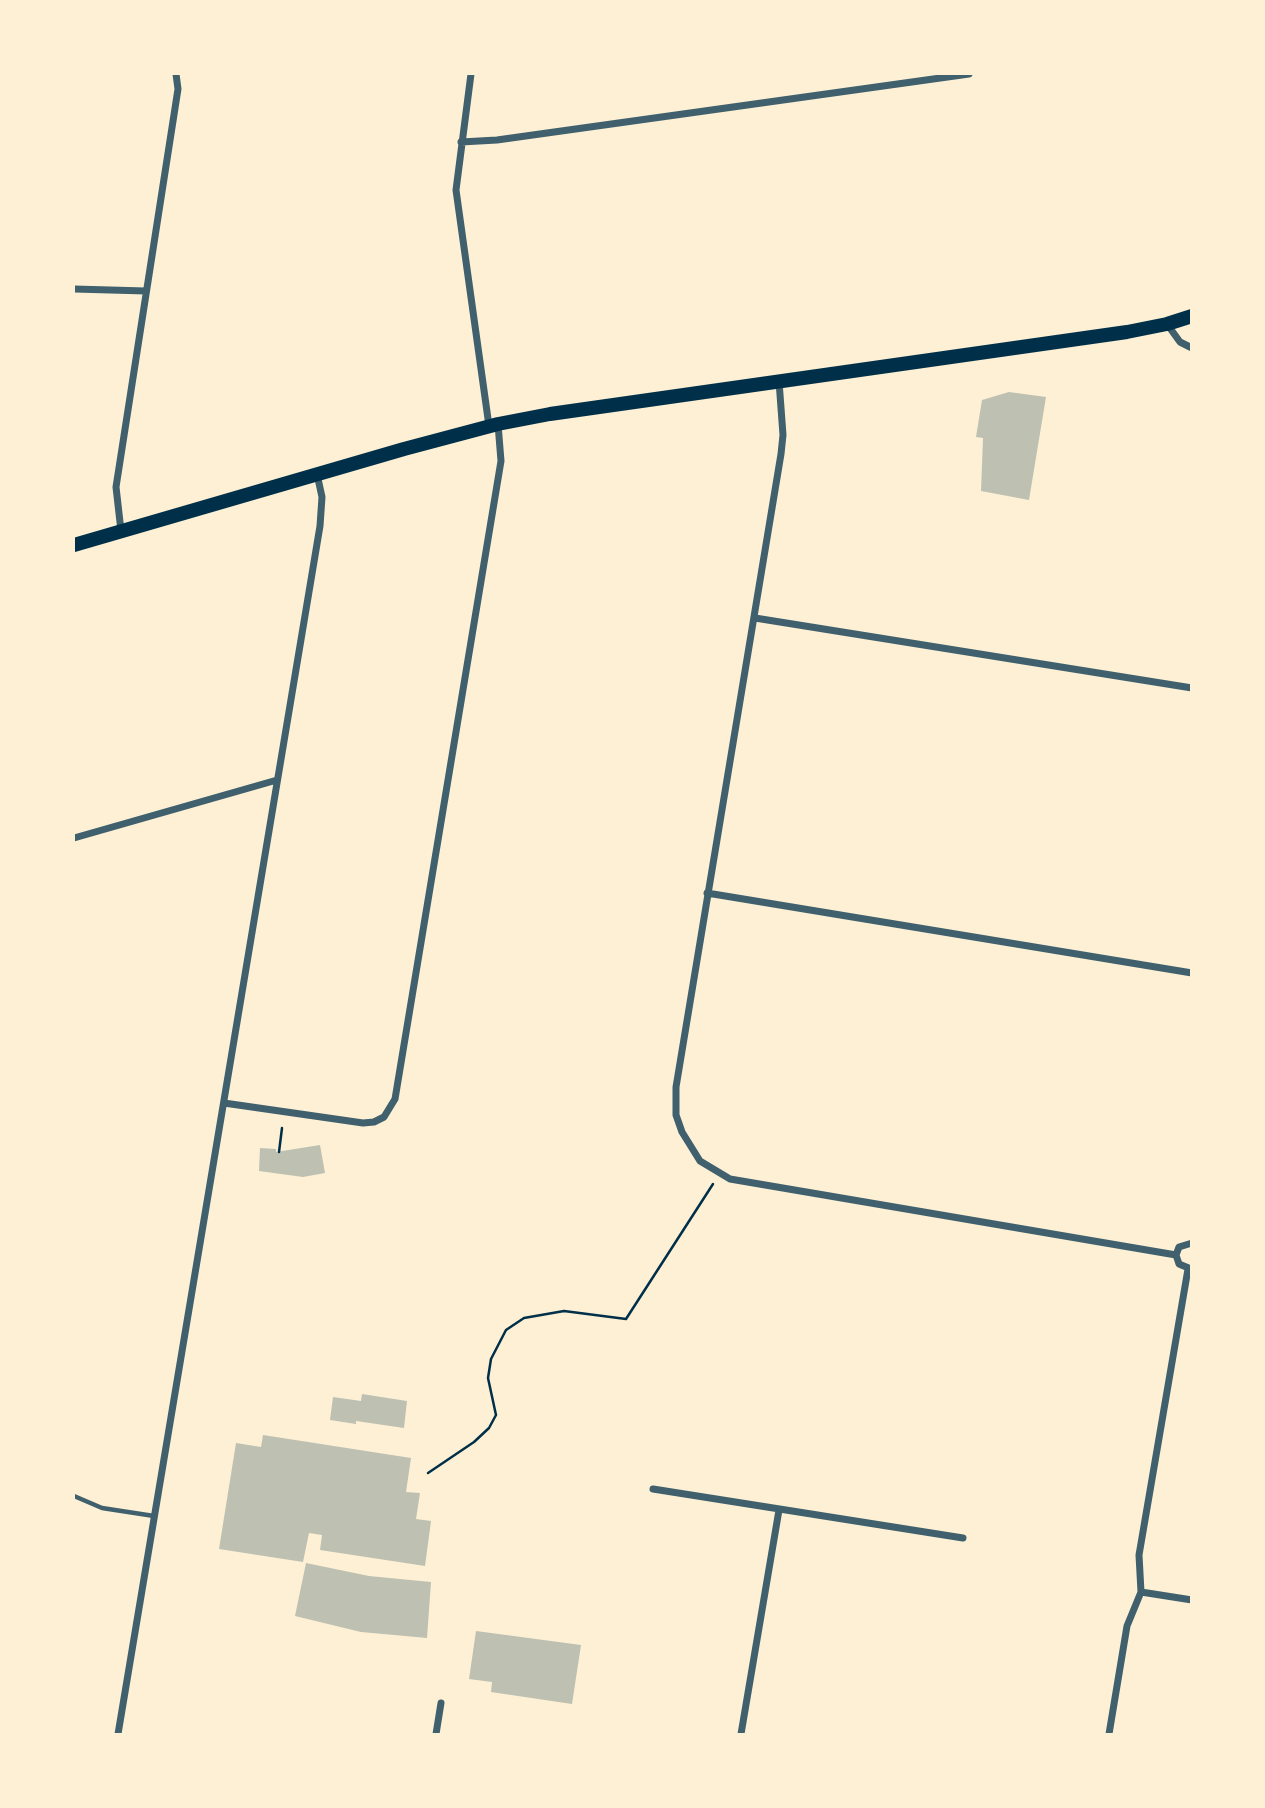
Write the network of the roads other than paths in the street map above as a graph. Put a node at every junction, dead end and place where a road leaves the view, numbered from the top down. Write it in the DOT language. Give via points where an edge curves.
graph roads {
  1 [pos="176,74"];
  2 [pos="471,74"];
  3 [pos="969,74"];
  4 [pos="461,142"];
  5 [pos="74,289"];
  6 [pos="146,292"];
  7 [pos="1192,316"];
  8 [pos="1167,324"];
  9 [pos="1192,348"];
  10 [pos="779,381"];
  11 [pos="493,425"];
  12 [pos="317,474"];
  13 [pos="121,531"];
  14 [pos="74,545"];
  15 [pos="755,618"];
  16 [pos="1192,688"];
  17 [pos="277,780"];
  18 [pos="74,838"];
  19 [pos="707,893"];
  20 [pos="1192,972"];
  21 [pos="224,1103"];
  22 [pos="1191,1241"];
  23 [pos="1176,1255"];
  24 [pos="1190,1269"];
  25 [pos="653,1489"];
  26 [pos="74,1496"];
  27 [pos="779,1510"];
  28 [pos="155,1516"];
  29 [pos="963,1538"];
  30 [pos="1141,1592"];
  31 [pos="1192,1600"];
  32 [pos="441,1703"];
  33 [pos="118,1734"];
  34 [pos="436,1734"];
  35 [pos="741,1734"];
  36 [pos="1109,1734"];
  1 -- 6 [label="street" via="178,89"];
  2 -- 4 [label="street"];
  3 -- 4 [label="street"];
  4 -- 11 [label="street" via="456,190"];
  5 -- 6 [label="street"];
  6 -- 13 [label="street" via="116,487"];
  7 -- 8 [label="main road"];
  8 -- 9 [label="street" via="1180,342"];
  8 -- 10 [label="main road"];
  10 -- 11 [label="main road"];
  10 -- 15 [label="street" via="782,454"];
  11 -- 12 [label="main road"];
  11 -- 21 [label="street" via="501,461 395,1099 384,1117 363,1123"];
  12 -- 13 [label="main road"];
  12 -- 17 [label="street" via="321,517"];
  13 -- 14 [label="main road"];
  15 -- 16 [label="street"];
  15 -- 19 [label="street"];
  17 -- 18 [label="street"];
  17 -- 21 [label="street"];
  19 -- 20 [label="street"];
  19 -- 23 [label="street" via="675,1107 690,1148 701,1161 720,1175 745,1182"];
  21 -- 28 [label="street"];
  22 -- 23 [label="street" via="1179,1247"];
  23 -- 24 [label="street" via="1179,1264"];
  24 -- 30 [label="street" via="1139,1555"];
  25 -- 27 [label="street"];
  26 -- 28 [label="lane" via="102,1508"];
  27 -- 29 [label="street"];
  27 -- 35 [label="street"];
  28 -- 33 [label="street"];
  30 -- 31 [label="street"];
  30 -- 36 [label="street" via="1127,1626"];
  32 -- 34 [label="street"];
}
